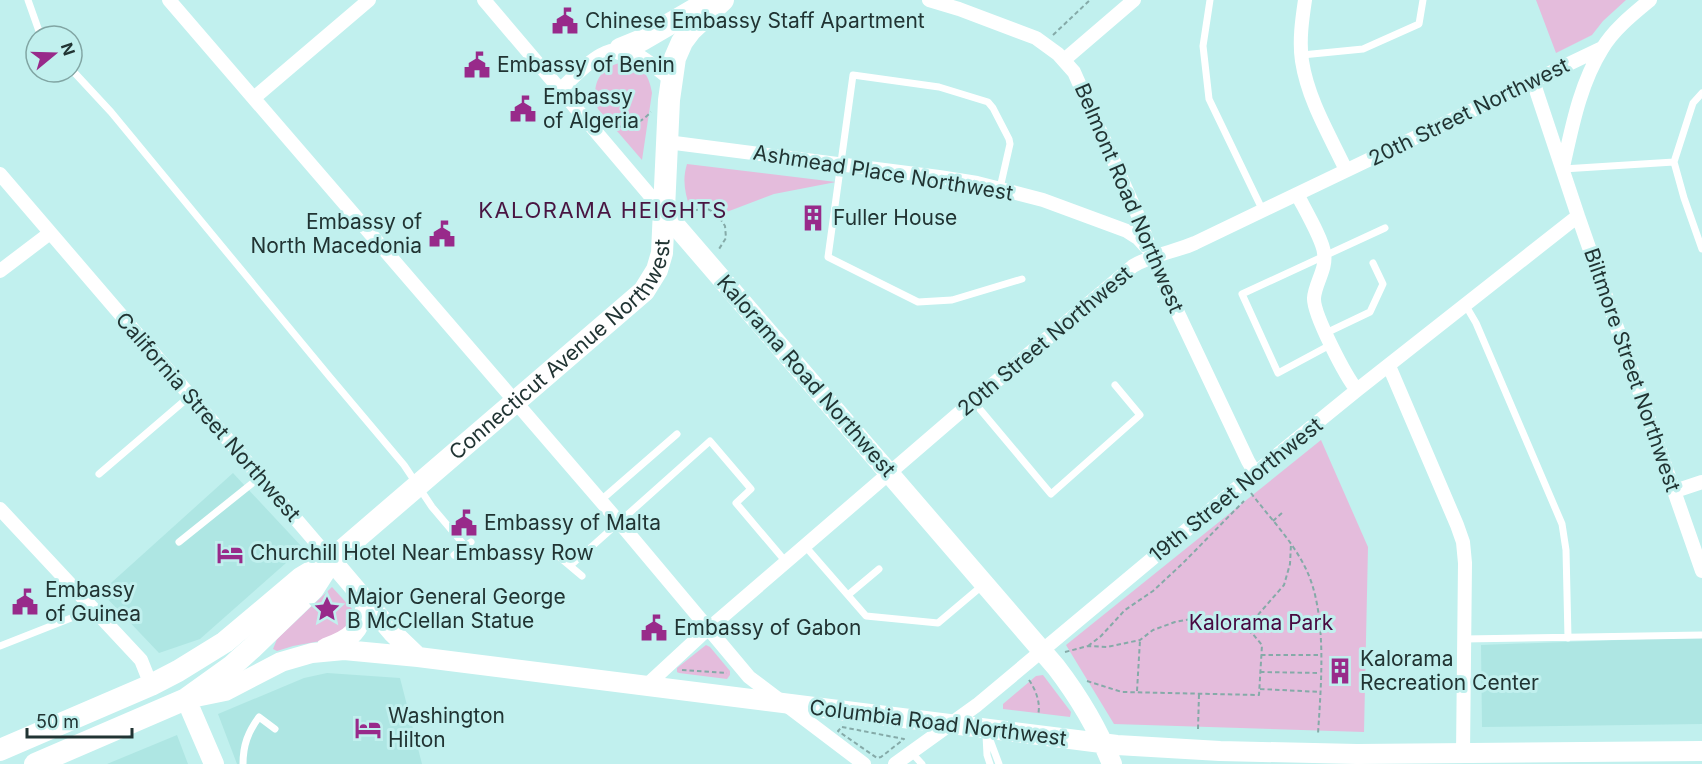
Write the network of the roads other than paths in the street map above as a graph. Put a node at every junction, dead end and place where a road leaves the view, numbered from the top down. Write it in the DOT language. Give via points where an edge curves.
graph roads {
  1 [pos="28,0"];
  2 [pos="168,0"];
  3 [pos="369,0"];
  4 [pos="711,0"];
  5 [pos="723,0"];
  6 [pos="929,0"];
  7 [pos="1134,0"];
  8 [pos="1210,0"];
  9 [pos="1305,0"];
  10 [pos="1423,0"];
  11 [pos="1650,0"];
  12 [pos="490,2"];
  13 [pos="37,24"];
  14 [pos="1602,48"];
  15 [pos="620,49"];
  16 [pos="1302,55"];
  17 [pos="1064,60"];
  18 [pos="670,80"];
  19 [pos="1533,81"];
  20 [pos="84,82"];
  21 [pos="561,89"];
  22 [pos="1702,93"];
  23 [pos="254,98"];
  24 [pos="667,142"];
  25 [pos="1674,162"];
  26 [pos="842,164"];
  27 [pos="1563,169"];
  28 [pos="1346,170"];
  29 [pos="0,174"];
  30 [pos="1000,188"];
  31 [pos="1298,194"];
  32 [pos="1263,211"];
  33 [pos="675,212"];
  34 [pos="1578,216"];
  35 [pos="1385,228"];
  36 [pos="50,233"];
  37 [pos="1702,249"];
  38 [pos="1153,256"];
  39 [pos="1325,256"];
  40 [pos="1373,263"];
  41 [pos="0,271"];
  42 [pos="1022,279"];
  43 [pos="1466,306"];
  44 [pos="1329,338"];
  45 [pos="1389,366"];
  46 [pos="1115,385"];
  47 [pos="1358,390"];
  48 [pos="190,396"];
  49 [pos="973,400"];
  50 [pos="515,402"];
  51 [pos="677,434"];
  52 [pos="890,473"];
  53 [pos="1255,473"];
  54 [pos="99,474"];
  55 [pos="260,477"];
  56 [pos="1702,482"];
  57 [pos="418,486"];
  58 [pos="1675,491"];
  59 [pos="600,501"];
  60 [pos="0,509"];
  61 [pos="619,522"];
  62 [pos="179,542"];
  63 [pos="805,546"];
  64 [pos="454,555"];
  65 [pos="557,555"];
  66 [pos="331,560"];
  67 [pos="786,562"];
  68 [pos="570,566"];
  69 [pos="879,569"];
  70 [pos="1702,571"];
  71 [pos="582,576"];
  72 [pos="985,584"];
  73 [pos="848,596"];
  74 [pos="368,603"];
  75 [pos="94,609"];
  76 [pos="708,628"];
  77 [pos="1702,635"];
  78 [pos="1568,638"];
  79 [pos="1464,639"];
  80 [pos="225,642"];
  81 [pos="0,646"];
  82 [pos="1042,650"];
  83 [pos="312,653"];
  84 [pos="418,657"];
  85 [pos="151,685"];
  86 [pos="646,685"];
  87 [pos="186,699"];
  88 [pos="784,703"];
  89 [pos="951,723"];
  90 [pos="275,729"];
  91 [pos="986,729"];
  92 [pos="1104,744"];
  93 [pos="0,750"];
  94 [pos="1702,751"];
  95 [pos="911,752"];
  96 [pos="1458,757"];
  97 [pos="1337,759"];
  98 [pos="35,764"];
  99 [pos="214,764"];
  100 [pos="243,764"];
  101 [pos="864,764"];
  102 [pos="895,764"];
  103 [pos="922,764"];
  104 [pos="990,764"];
  105 [pos="999,764"];
  106 [pos="1112,764"];
  1 -- 13 [label="lane"];
  2 -- 23 [label="street"];
  3 -- 23 [label="street"];
  4 -- 15 [label="main road"];
  5 -- 18 [label="main road, Connecticut Avenue Northwest" via="682,42"];
  6 -- 17 [label="street, Belmont Road Northwest" via="1027,34"];
  7 -- 17 [label="street"];
  8 -- 32 [label="lane" via="1203,46 1209,99"];
  9 -- 16 [label="street"];
  10 -- 16 [label="lane" via="1419,24 1370,47"];
  11 -- 14 [label="street"];
  12 -- 21 [label="street, Kalorama Road Northwest"];
  14 -- 19 [label="street, 20th Street Northwest"];
  14 -- 27 [label="street" via="1582,92"];
  15 -- 18 [label="street" via="636,54"];
  15 -- 21 [label="street" via="601,54"];
  16 -- 28 [label="street" via="1315,105"];
  17 -- 38 [label="street, Belmont Road Northwest" via="1077,77"];
  18 -- 24 [label="main road, Connecticut Avenue Northwest"];
  19 -- 27 [label="street, Biltmore Street Northwest"];
  19 -- 28 [label="street, 20th Street Northwest"];
  20 -- 57 [label="lane"];
  21 -- 33 [label="street, Kalorama Road Northwest"];
  22 -- 25 [label="lane" via="1693,103"];
  23 -- 50 [label="street"];
  24 -- 26 [label="street, Ashmead Place Northwest"];
  24 -- 33 [label="main road, Connecticut Avenue Northwest"];
  25 -- 27 [label="lane"];
  25 -- 37 [label="lane"];
  26 -- 30 [label="street, Ashmead Place Northwest"];
  26 -- 30 [label="lane" via="853,75 929,85 985,101 993,108 1010,144"];
  26 -- 42 [label="lane" via="828,257 918,302 952,300"];
  27 -- 34 [label="street, Biltmore Street Northwest"];
  28 -- 31 [label="street, 20th Street Northwest"];
  29 -- 36 [label="street, California Street Northwest"];
  30 -- 38 [label="street, Ashmead Place Northwest" via="1127,231"];
  31 -- 32 [label="street, 20th Street Northwest"];
  31 -- 39 [label="street"];
  32 -- 38 [label="street, 20th Street Northwest" via="1188,247"];
  33 -- 50 [label="main road, Connecticut Avenue Northwest" via="650,284"];
  33 -- 52 [label="main road, Kalorama Road Northwest"];
  34 -- 43 [label="street, 19th Street Northwest"];
  34 -- 58 [label="street, Biltmore Street Northwest"];
  35 -- 39 [label="lane"];
  36 -- 41 [label="street"];
  36 -- 48 [label="street, California Street Northwest"];
  38 -- 49 [label="street, 20th Street Northwest" via="1126,270"];
  38 -- 53 [label="street, Belmont Road Northwest"];
  39 -- 44 [label="street" via="1314,303"];
  39 -- 44 [label="lane" via="1242,294 1278,373"];
  40 -- 44 [label="lane" via="1383,284 1370,312"];
  43 -- 45 [label="street, 19th Street Northwest"];
  43 -- 78 [label="lane" via="1562,524"];
  44 -- 47 [label="street"];
  45 -- 47 [label="street, 19th Street Northwest"];
  45 -- 79 [label="street" via="1461,533 1465,563"];
  46 -- 49 [label="lane" via="1140,414 1051,494"];
  47 -- 53 [label="street, 19th Street Northwest"];
  48 -- 54 [label="lane"];
  48 -- 55 [label="street, California Street Northwest"];
  49 -- 52 [label="street, 20th Street Northwest"];
  50 -- 57 [label="main road, Connecticut Avenue Northwest"];
  50 -- 59 [label="street"];
  51 -- 59 [label="lane"];
  52 -- 63 [label="street, 20th Street Northwest"];
  52 -- 72 [label="main road, Kalorama Road Northwest"];
  53 -- 82 [label="street, 19th Street Northwest"];
  55 -- 62 [label="lane"];
  55 -- 66 [label="street, California Street Northwest"];
  56 -- 58 [label="street"];
  57 -- 64 [label="lane" via="432,507 468,544"];
  57 -- 66 [label="main road, Connecticut Avenue Northwest"];
  58 -- 70 [label="street, Biltmore Street Northwest"];
  59 -- 61 [label="street"];
  60 -- 75 [label="street"];
  61 -- 67 [label="lane" via="710,441 751,489 736,503"];
  61 -- 68 [label="lane"];
  61 -- 76 [label="street"];
  63 -- 67 [label="street, 20th Street Northwest"];
  63 -- 73 [label="lane"];
  65 -- 68 [label="lane"];
  66 -- 74 [label="main road, California Street Northwest"];
  66 -- 80 [label="main road, Connecticut Avenue Northwest" via="301,578"];
  66 -- 87 [label="main road, Connecticut Avenue Northwest" via="313,589 252,648"];
  67 -- 76 [label="street, 20th Street Northwest"];
  68 -- 71 [label="lane"];
  69 -- 73 [label="lane"];
  72 -- 73 [label="lane" via="938,623 866,616"];
  72 -- 82 [label="main road, Kalorama Road Northwest"];
  74 -- 83 [label="main road" via="351,637"];
  74 -- 84 [label="main road, California Street Northwest"];
  75 -- 81 [label="lane"];
  75 -- 85 [label="street" via="141,660"];
  76 -- 86 [label="street, 20th Street Northwest"];
  76 -- 88 [label="street" via="749,677"];
  77 -- 78 [label="lane"];
  78 -- 79 [label="lane"];
  79 -- 96 [label="street"];
  80 -- 85 [label="main road, Connecticut Avenue Northwest"];
  80 -- 87 [label="main road" via="191,681"];
  82 -- 89 [label="street, 19th Street Northwest"];
  82 -- 92 [label="main road, Kalorama Road Northwest" via="1073,691"];
  83 -- 84 [label="main road, Columbia Road Northwest" via="344,651"];
  83 -- 87 [label="main road, Columbia Road Northwest" via="281,663 225,691"];
  84 -- 86 [label="main road, Columbia Road Northwest"];
  85 -- 93 [label="main road, Connecticut Avenue Northwest"];
  86 -- 88 [label="main road, Columbia Road Northwest"];
  87 -- 98 [label="main road, Connecticut Avenue Northwest"];
  87 -- 99 [label="main road"];
  88 -- 89 [label="main road, Columbia Road Northwest"];
  88 -- 101 [label="street"];
  89 -- 91 [label="main road, Columbia Road Northwest"];
  89 -- 95 [label="street, 19th Street Northwest"];
  90 -- 100 [label="lane" via="259,717 245,742"];
  91 -- 92 [label="main road, Columbia Road Northwest"];
  91 -- 104 [label="lane"];
  91 -- 105 [label="lane"];
  92 -- 97 [label="main road, Columbia Road Northwest"];
  92 -- 106 [label="main road, Kalorama Road Northwest"];
  94 -- 96 [label="main road, Columbia Road Northwest"];
  95 -- 102 [label="street, 19th Street Northwest"];
  95 -- 103 [label="lane"];
  96 -- 97 [label="main road, Columbia Road Northwest"];
}
